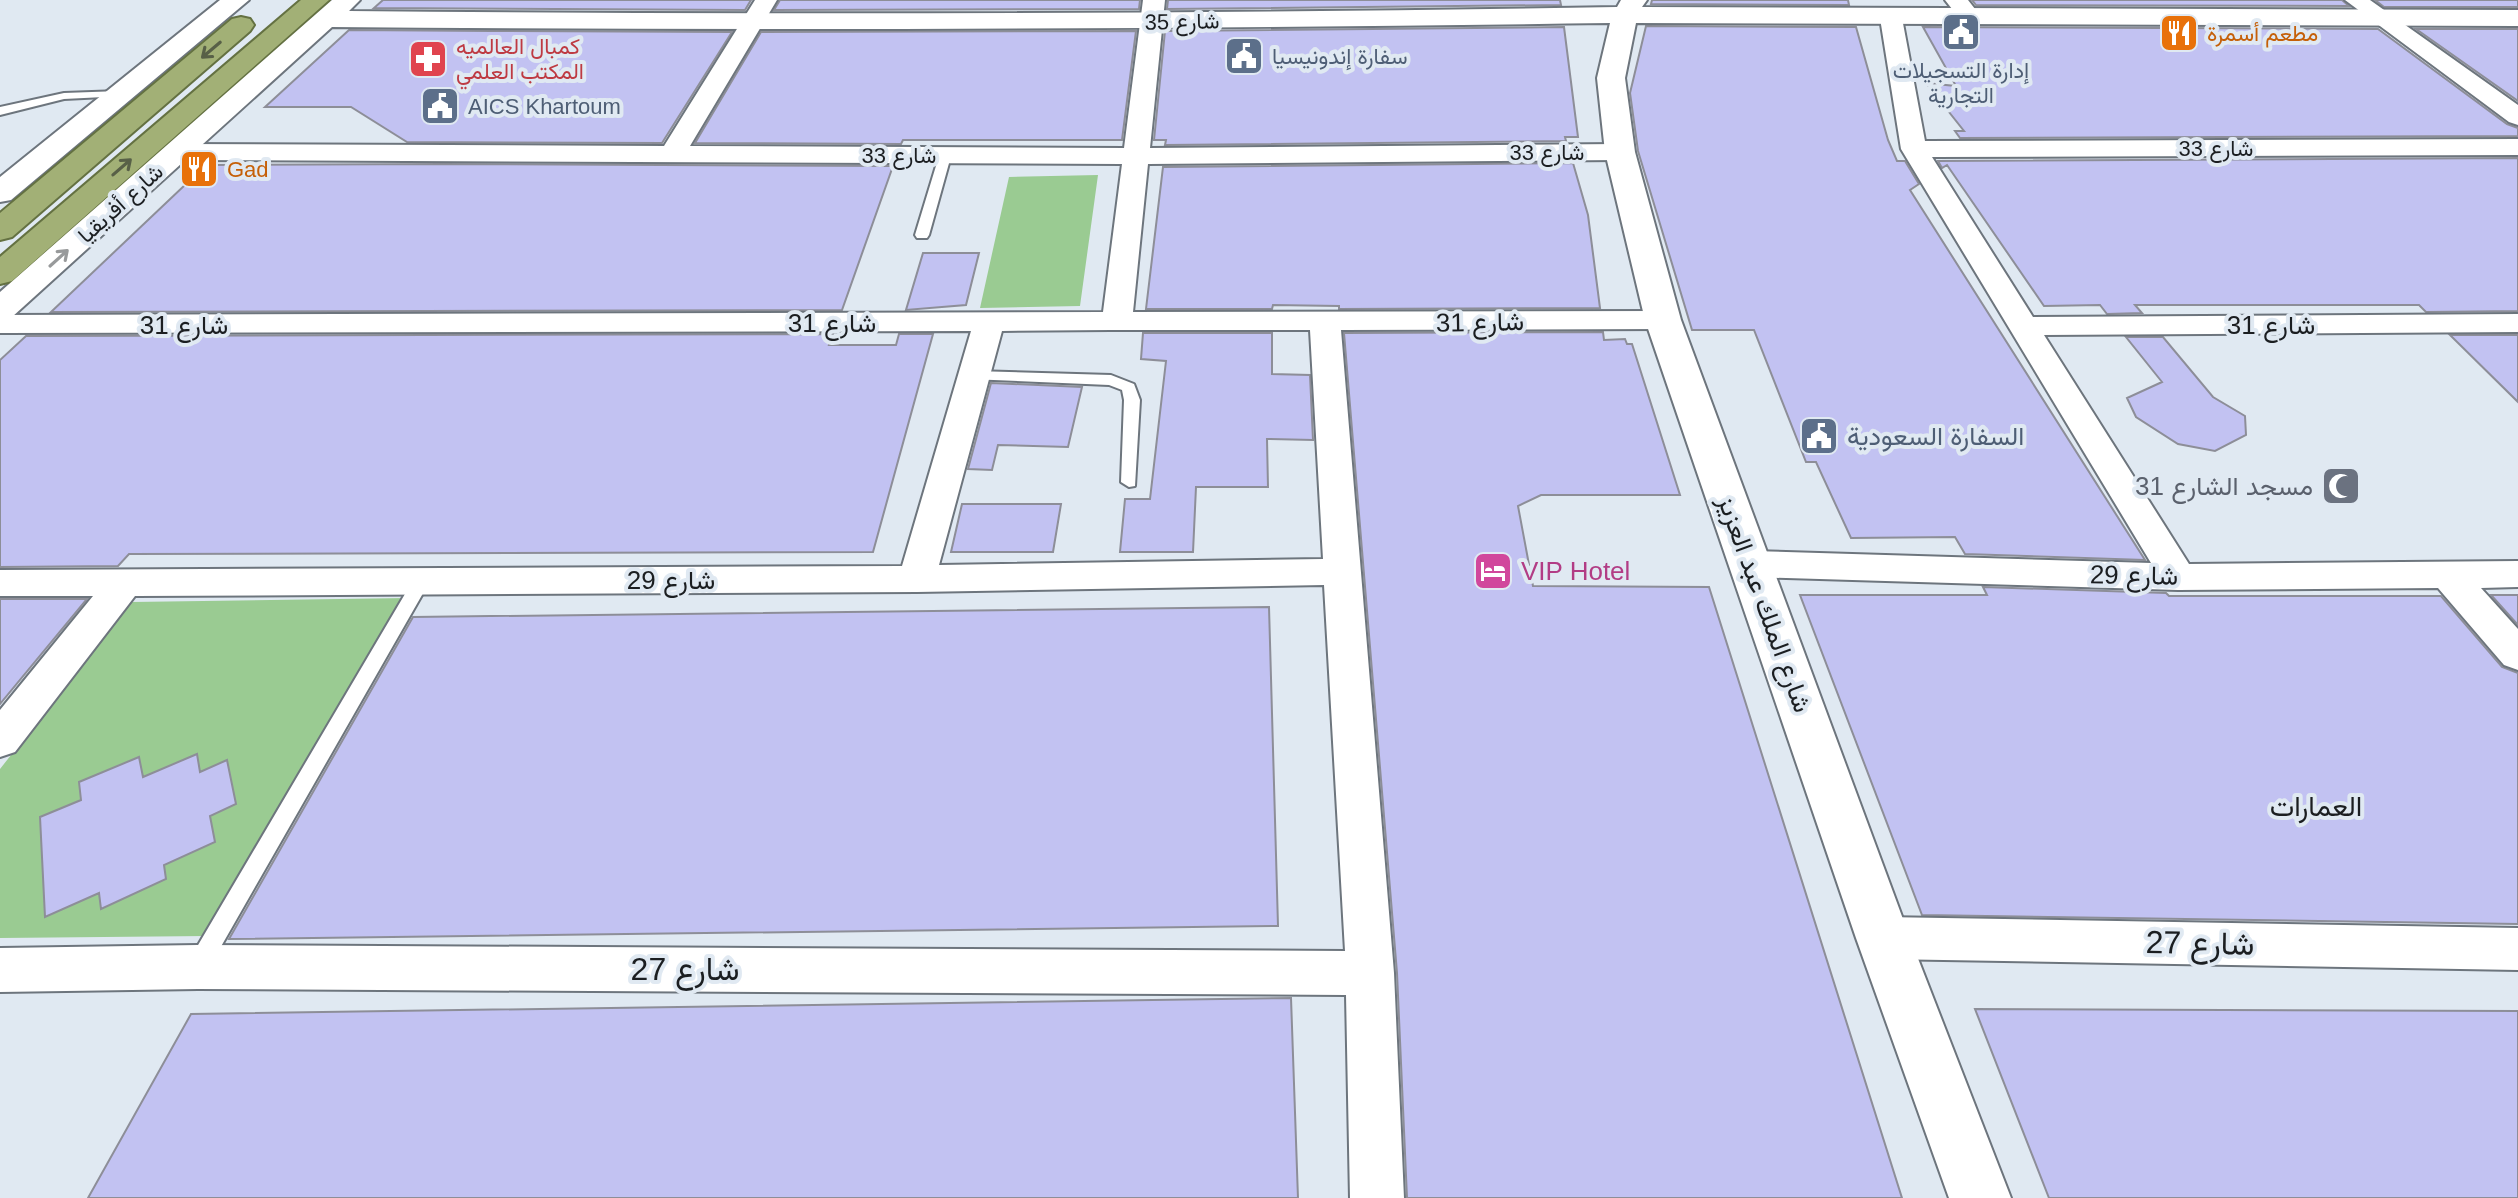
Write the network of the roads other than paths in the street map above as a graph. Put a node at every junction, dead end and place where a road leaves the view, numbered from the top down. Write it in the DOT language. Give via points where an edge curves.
graph roads {
  1 [pos="2356,0"];
  2 [pos="248,4"];
  3 [pos="330,6"];
  4 [pos="1629,8"];
  5 [pos="1964,9"];
  6 [pos="759,11"];
  7 [pos="1152,11"];
  8 [pos="1891,18"];
  9 [pos="2382,18"];
  10 [pos="2518,18"];
  11 [pos="120,94"];
  12 [pos="0,111"];
  13 [pos="2518,117"];
  14 [pos="2518,147"];
  15 [pos="1914,149"];
  16 [pos="178,152"];
  17 [pos="1620,152"];
  18 [pos="672,155"];
  19 [pos="945,156"];
  20 [pos="1135,156"];
  21 [pos="47,173"];
  22 [pos="0,193"];
  23 [pos="0,230"];
  24 [pos="922,235"];
  25 [pos="7,292"];
  26 [pos="1663,320"];
  27 [pos="989,323"];
  28 [pos="1117,323"];
  29 [pos="1325,323"];
  30 [pos="2518,323"];
  31 [pos="0,324"];
  32 [pos="2024,326"];
  33 [pos="974,376"];
  34 [pos="1129,482"];
  35 [pos="1751,564"];
  36 [pos="1342,572"];
  37 [pos="2447,574"];
  38 [pos="2518,574"];
  39 [pos="2178,577"];
  40 [pos="917,579"];
  41 [pos="126,581"];
  42 [pos="421,581"];
  43 [pos="0,583"];
  44 [pos="2518,655"];
  45 [pos="0,740"];
  46 [pos="1883,938"];
  47 [pos="2518,949"];
  48 [pos="198,967"];
  49 [pos="0,970"];
  50 [pos="1370,973"];
  51 [pos="1377,1198"];
  52 [pos="1980,1198"];
  1 -- 9 [label="street"];
  2 -- 11 [label="street"];
  2 -- 21 [label="highway, one-way"];
  3 -- 6 [label="street, شارع 35"];
  3 -- 16 [label="street, شارع أفريقيا"];
  25 -- 3 [label="highway, شارع أفريقيا, one-way" via="27,250"];
  4 -- 7 [label="street, شارع 35"];
  4 -- 8 [label="street, شارع 35"];
  4 -- 17 [label="street, شارع الملك عبد العزيز" via="1611,78"];
  5 -- 8 [label="street, شارع 35"];
  5 -- 9 [label="street, شارع 35"];
  6 -- 7 [label="street, شارع 35"];
  6 -- 18 [label="street"];
  7 -- 20 [label="street"];
  8 -- 15 [label="street"];
  9 -- 10 [label="street, شارع 35"];
  9 -- 13 [label="street"];
  11 -- 12 [label="lane" via="64,96"];
  11 -- 21 [label="street"];
  14 -- 15 [label="street, شارع 33"];
  15 -- 32 [label="street"];
  16 -- 18 [label="street, شارع 33"];
  25 -- 16 [label="street, شارع أفريقيا, one-way"];
  17 -- 20 [label="street, شارع 33"];
  17 -- 26 [label="street, شارع الملك عبد العزيز"];
  18 -- 19 [label="street, شارع 33"];
  19 -- 20 [label="street, شارع 33"];
  19 -- 24 [label="lane"];
  20 -- 28 [label="street"];
  21 -- 22 [label="street"];
  21 -- 23 [label="highway"];
  26 -- 29 [label="street, شارع 31"];
  26 -- 35 [label="street, شارع الملك عبد العزيز"];
  27 -- 28 [label="street, شارع 31"];
  27 -- 31 [label="street, شارع 31"];
  27 -- 33 [label="street"];
  28 -- 29 [label="street, شارع 31"];
  29 -- 36 [label="street"];
  30 -- 32 [label="street, شارع 31"];
  32 -- 39 [label="street"];
  33 -- 34 [label="lane" via="1111,380 1129,387"];
  33 -- 40 [label="street"];
  35 -- 39 [label="street, شارع 29"];
  35 -- 46 [label="street, شارع الملك عبد العزيز"];
  36 -- 40 [label="street, شارع 29"];
  36 -- 50 [label="street"];
  37 -- 38 [label="street, شارع 29"];
  37 -- 39 [label="street, شارع 29"];
  37 -- 44 [label="street"];
  40 -- 42 [label="street, شارع 29"];
  41 -- 42 [label="street, شارع 29"];
  41 -- 43 [label="street, شارع 29"];
  41 -- 45 [label="street"];
  42 -- 48 [label="lane"];
  46 -- 47 [label="street, شارع 27"];
  46 -- 52 [label="street, شارع الملك عبد العزيز"];
  48 -- 49 [label="street, شارع 27"];
  48 -- 50 [label="street, شارع 27"];
  50 -- 51 [label="street"];
}
